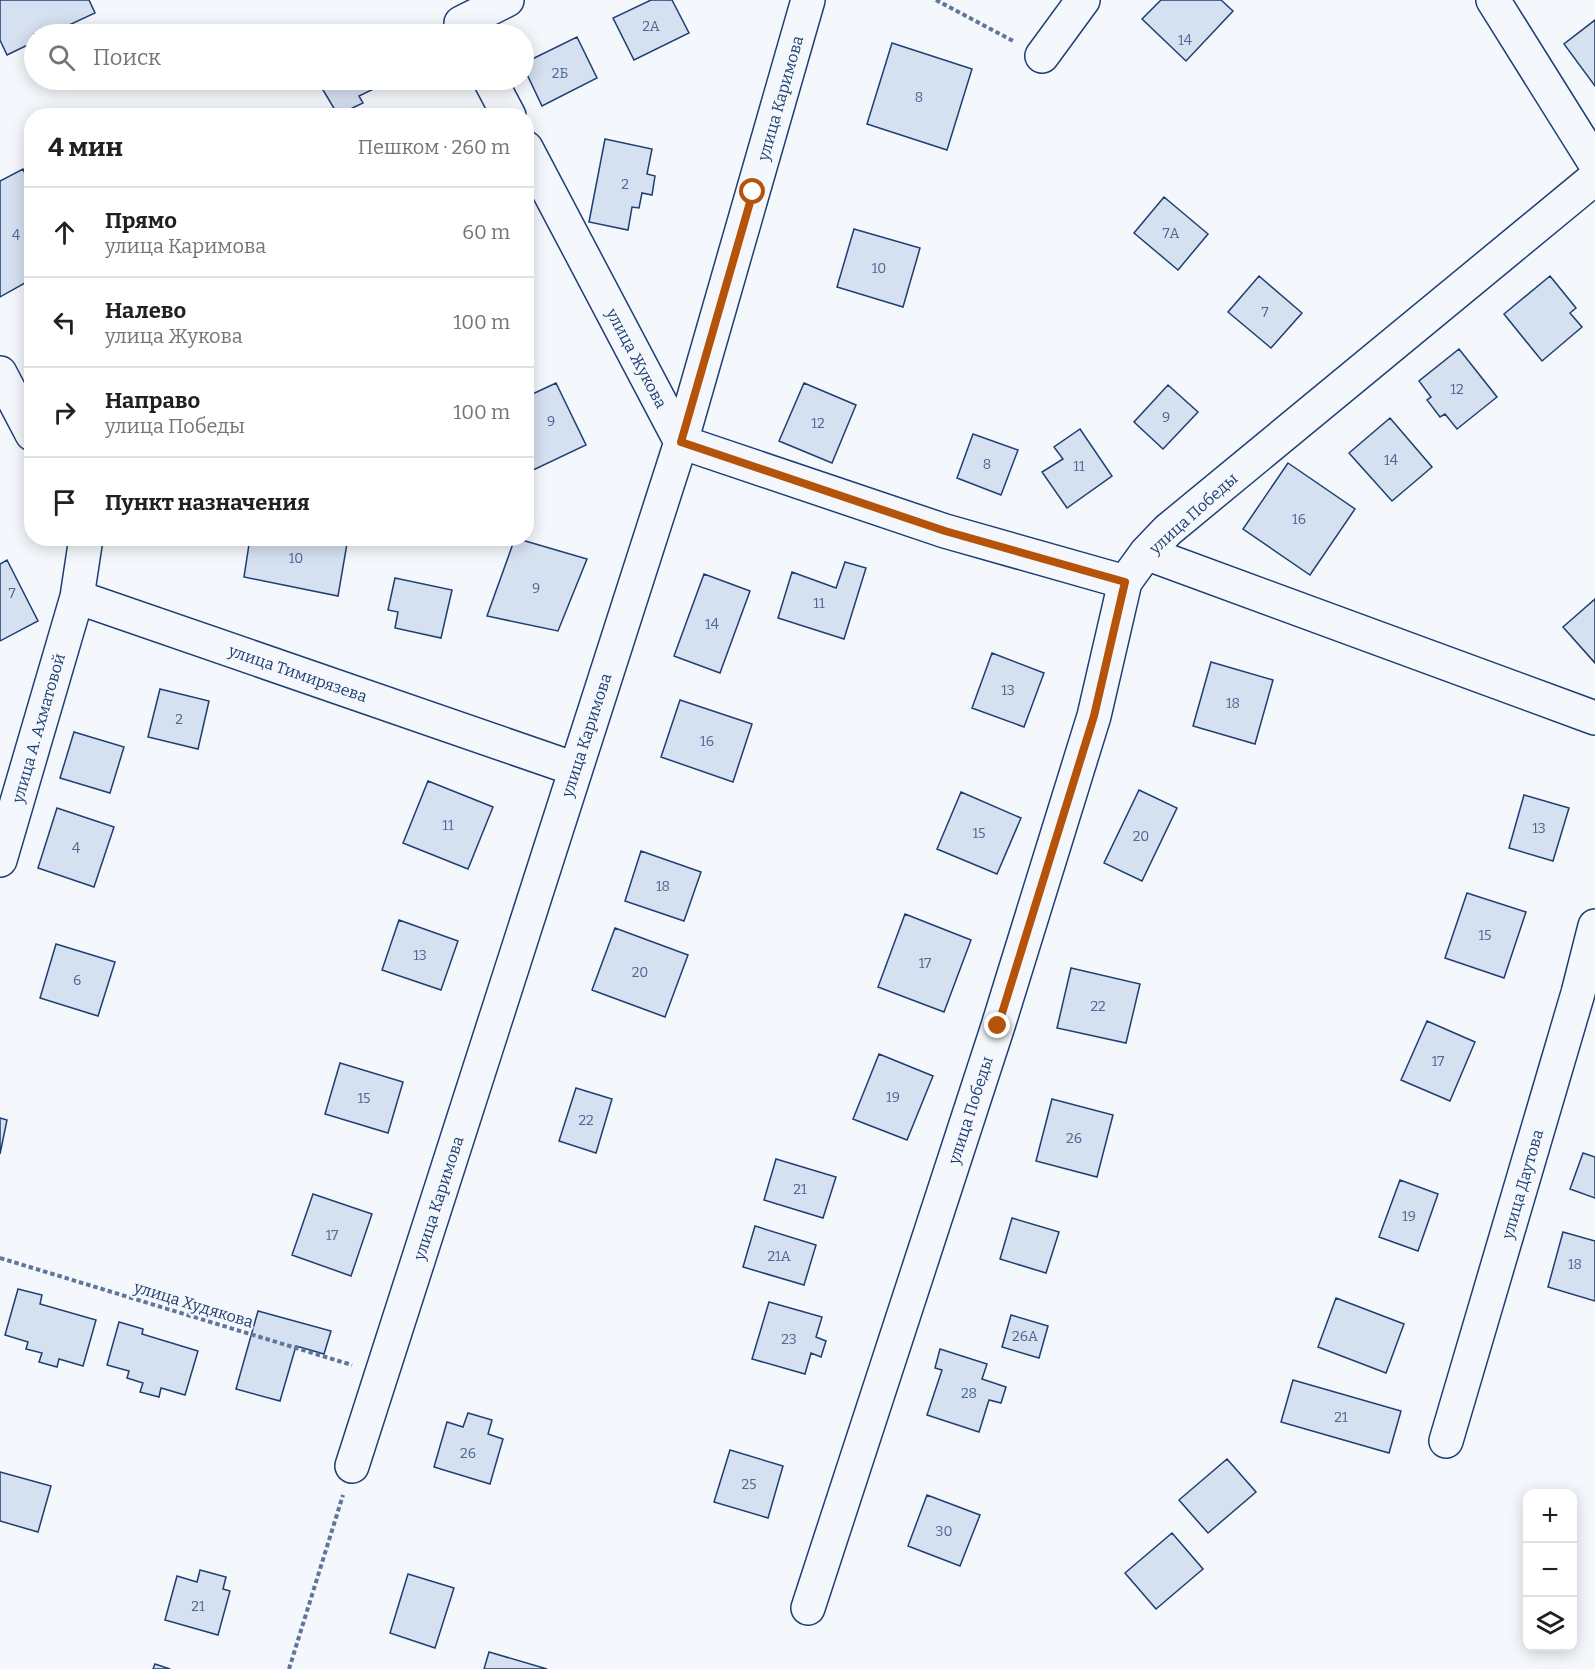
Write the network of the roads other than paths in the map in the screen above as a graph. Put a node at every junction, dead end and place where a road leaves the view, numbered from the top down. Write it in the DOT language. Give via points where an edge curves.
graph roads {
  1 [pos="507,0"];
  2 [pos="808,0"];
  3 [pos="1083,0"];
  4 [pos="1493,0"];
  5 [pos="459,19"];
  6 [pos="1042,56"];
  7 [pos="495,90"];
  8 [pos="505,108"];
  9 [pos="534,163"];
  10 [pos="1595,163"];
  11 [pos="1595,178"];
  12 [pos="0,374"];
  13 [pos="24,419"];
  14 [pos="681,442"];
  15 [pos="85,546"];
  16 [pos="1146,553"];
  17 [pos="1125,582"];
  18 [pos="77,597"];
  19 [pos="1595,718"];
  20 [pos="575,769"];
  21 [pos="0,860"];
  22 [pos="1595,926"];
  23 [pos="1587,996"];
  24 [pos="1446,1441"];
  25 [pos="352,1466"];
  26 [pos="808,1608"];
  1 -- 5 [label="street"];
  2 -- 14 [label="street, улица Каримова"];
  3 -- 6 [label="street"];
  4 -- 10 [label="street"];
  7 -- 8 [label="street"];
  9 -- 14 [label="street, улица Жукова"];
  11 -- 16 [label="street, улица Победы" via="1168,530"];
  12 -- 13 [label="street"];
  14 -- 17 [label="street" via="945,531"];
  14 -- 20 [label="street, улица Каримова"];
  15 -- 18 [label="street"];
  16 -- 17 [label="street, улица Победы"];
  16 -- 19 [label="street"];
  17 -- 26 [label="street, улица Победы" via="1094,716 998,1026"];
  18 -- 20 [label="street, улица Тимирязева"];
  18 -- 21 [label="street, улица А. Ахматовой"];
  20 -- 25 [label="street, улица Каримова"];
  22 -- 23 [label="street, улица Даутова"];
  23 -- 24 [label="street, улица Даутова"];
}
